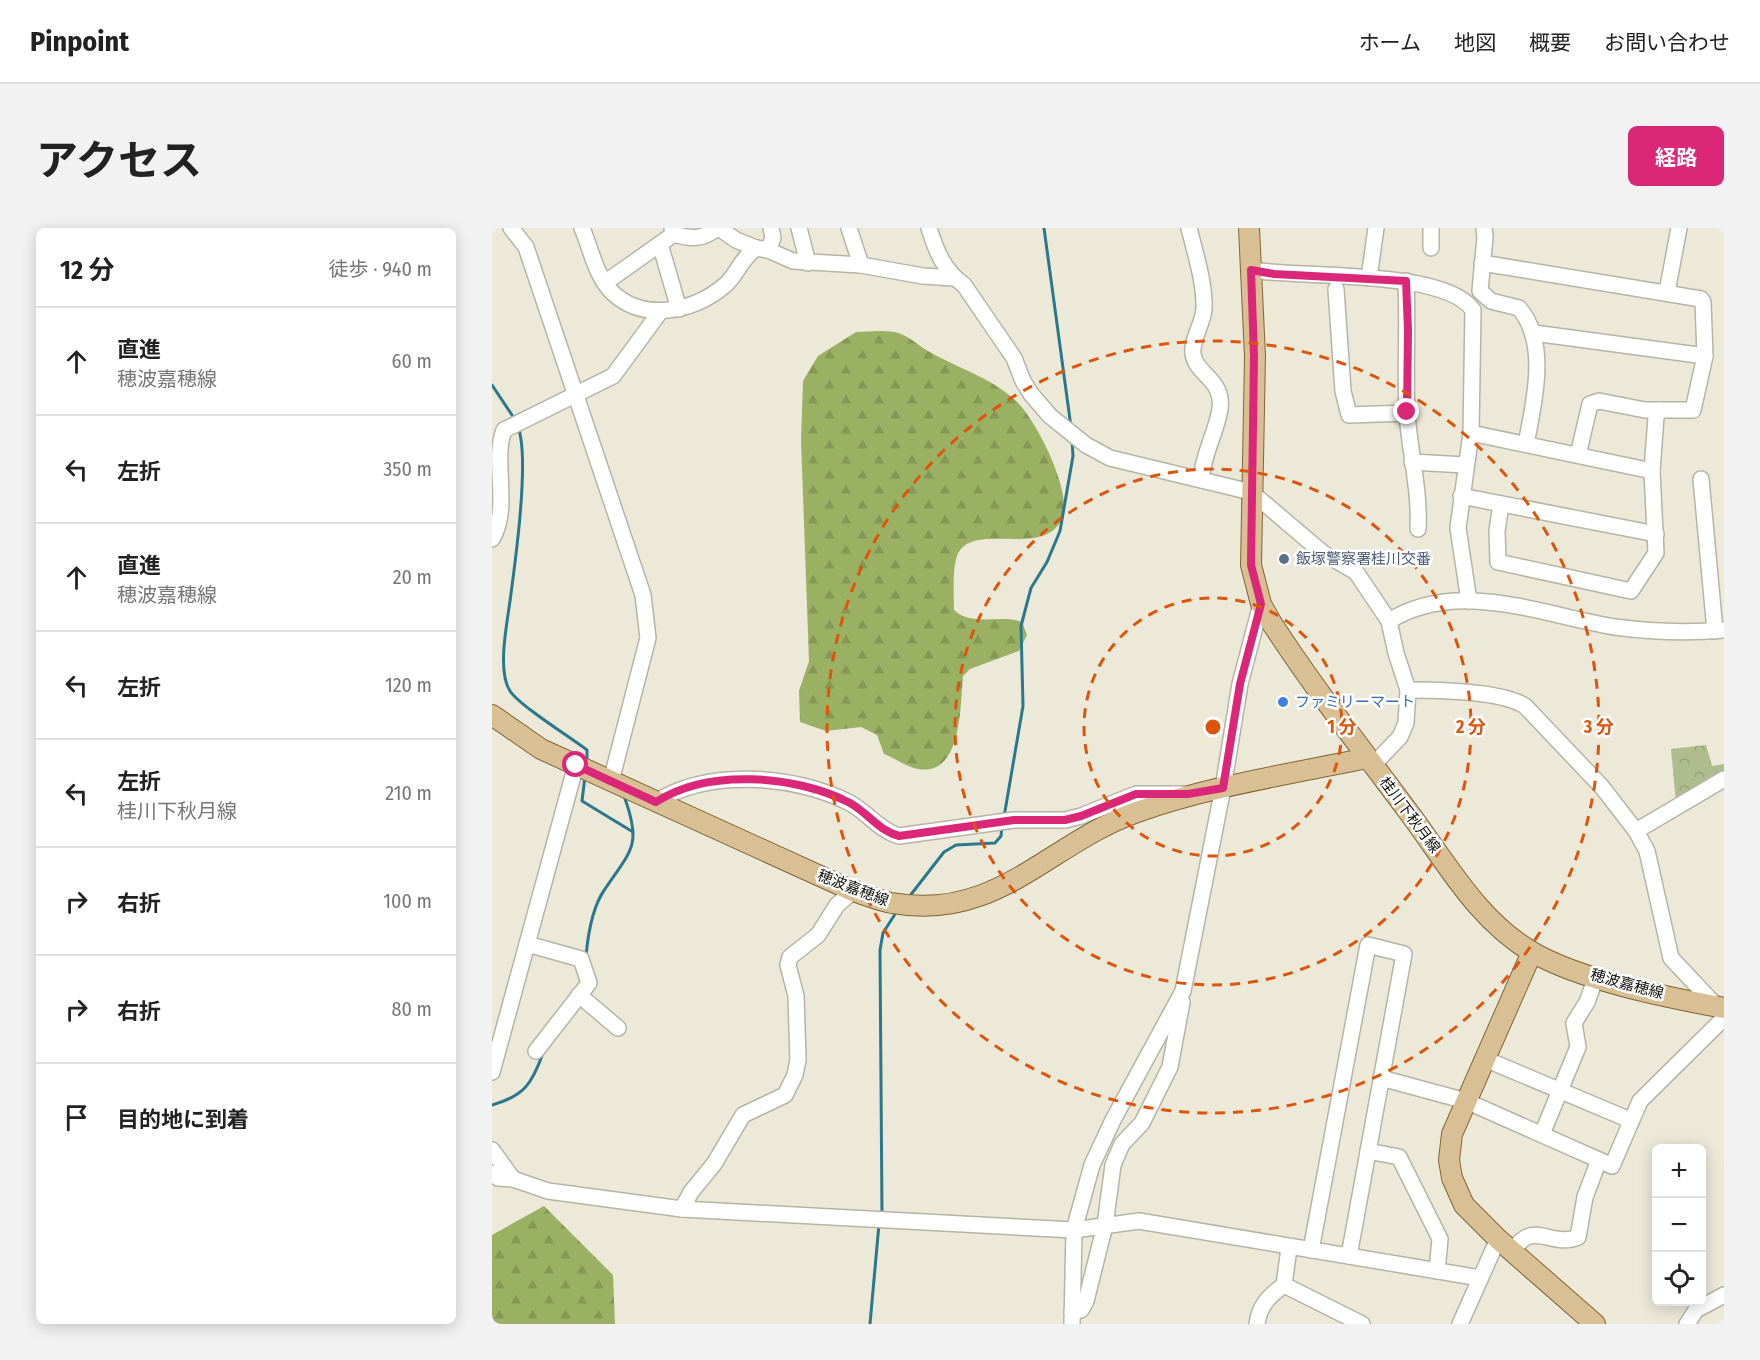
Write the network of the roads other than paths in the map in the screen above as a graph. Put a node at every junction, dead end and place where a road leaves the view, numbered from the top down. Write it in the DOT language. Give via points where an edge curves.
graph roads {
  1 [pos="511,228"];
  2 [pos="582,228"];
  3 [pos="718,228"];
  4 [pos="771,228"];
  5 [pos="799,228"];
  6 [pos="849,228"];
  7 [pos="929,228"];
  8 [pos="1189,228"];
  9 [pos="1249,228"];
  10 [pos="1376,228"];
  11 [pos="1431,228"];
  12 [pos="1484,228"];
  13 [pos="1676,228"];
  14 [pos="673,231"];
  15 [pos="660,244"];
  16 [pos="1431,248"];
  17 [pos="762,249"];
  18 [pos="808,263"];
  19 [pos="1482,263"];
  20 [pos="861,265"];
  21 [pos="1251,270"];
  22 [pos="954,278"];
  23 [pos="1369,278"];
  24 [pos="1406,281"];
  25 [pos="606,282"];
  26 [pos="1336,289"];
  27 [pos="1667,292"];
  28 [pos="679,309"];
  29 [pos="660,312"];
  30 [pos="1534,333"];
  31 [pos="1705,357"];
  32 [pos="576,396"];
  33 [pos="1659,410"];
  34 [pos="1407,412"];
  35 [pos="1471,433"];
  36 [pos="1526,444"];
  37 [pos="1578,455"];
  38 [pos="1412,462"];
  39 [pos="1465,465"];
  40 [pos="1652,471"];
  41 [pos="1701,479"];
  42 [pos="1201,480"];
  43 [pos="1251,492"];
  44 [pos="1461,496"];
  45 [pos="1501,504"];
  46 [pos="1418,529"];
  47 [pos="1656,534"];
  48 [pos="492,539"];
  49 [pos="1469,601"];
  50 [pos="1261,604"];
  51 [pos="1389,621"];
  52 [pos="1720,630"];
  53 [pos="1408,690"];
  54 [pos="492,715"];
  55 [pos="1370,762"];
  56 [pos="576,765"];
  57 [pos="1724,779"];
  58 [pos="612,781"];
  59 [pos="1223,788"];
  60 [pos="1188,794"];
  61 [pos="656,802"];
  62 [pos="1636,831"];
  63 [pos="853,891"];
  64 [pos="527,944"];
  65 [pos="1532,952"];
  66 [pos="1596,977"];
  67 [pos="1183,991"];
  68 [pos="579,995"];
  69 [pos="1722,1011"];
  70 [pos="618,1028"];
  71 [pos="536,1051"];
  72 [pos="1485,1059"];
  73 [pos="492,1072"];
  74 [pos="1382,1078"];
  75 [pos="1561,1091"];
  76 [pos="1466,1101"];
  77 [pos="1630,1120"];
  78 [pos="1542,1134"];
  79 [pos="492,1150"];
  80 [pos="1368,1151"];
  81 [pos="1599,1160"];
  82 [pos="492,1173"];
  83 [pos="513,1179"];
  84 [pos="682,1209"];
  85 [pos="1105,1225"];
  86 [pos="1074,1230"];
  87 [pos="1505,1244"];
  88 [pos="1289,1248"];
  89 [pos="1311,1250"];
  90 [pos="1350,1256"];
  91 [pos="1437,1271"];
  92 [pos="1480,1278"];
  93 [pos="1284,1285"];
  94 [pos="1724,1295"];
  95 [pos="1072,1318"];
  96 [pos="1257,1324"];
  97 [pos="1362,1324"];
  98 [pos="1460,1324"];
  99 [pos="1595,1324"];
  100 [pos="1687,1324"];
  1 -- 32 [label="street" via="526,247"];
  2 -- 25 [label="street"];
  3 -- 14 [label="street" via="693,239"];
  3 -- 17 [label="street" via="736,240"];
  4 -- 17 [label="street" via="773,238"];
  5 -- 18 [label="street"];
  6 -- 20 [label="street"];
  7 -- 22 [label="street" via="940,260"];
  8 -- 42 [label="street" via="1204,309 1192,348 1193,358 1216,383 1220,409 1202,459"];
  9 -- 21 [label="main road, 桂川下秋月線"];
  10 -- 23 [label="street"];
  11 -- 16 [label="street"];
  12 -- 19 [label="street"];
  13 -- 27 [label="street"];
  14 -- 15 [label="street"];
  15 -- 25 [label="street"];
  15 -- 28 [label="street"];
  17 -- 18 [label="street"];
  17 -- 28 [label="street" via="739,264 726,285"];
  18 -- 20 [label="street"];
  19 -- 27 [label="street"];
  19 -- 30 [label="street" via="1479,282 1483,296 1519,308"];
  20 -- 22 [label="street"];
  21 -- 23 [label="street"];
  21 -- 43 [label="main road, 桂川下秋月線"];
  22 -- 42 [label="street" via="964,285 1014,358 1023,381 1050,416 1086,445 1110,458"];
  23 -- 24 [label="street"];
  24 -- 34 [label="street"];
  24 -- 35 [label="street" via="1461,297 1473,310"];
  25 -- 29 [label="street" via="625,300"];
  26 -- 34 [label="street" via="1343,391 1349,415"];
  27 -- 31 [label="street" via="1703,302"];
  28 -- 29 [label="street"];
  29 -- 32 [label="street" via="613,376"];
  30 -- 31 [label="street"];
  30 -- 36 [label="street" via="1536,370"];
  31 -- 33 [label="street" via="1693,410"];
  32 -- 48 [label="street" via="504,430 499,440 499,505"];
  32 -- 58 [label="street" via="648,617 648,639"];
  33 -- 37 [label="street" via="1599,401 1590,404"];
  33 -- 40 [label="street"];
  34 -- 38 [label="street"];
  35 -- 36 [label="street"];
  35 -- 39 [label="street"];
  36 -- 37 [label="street"];
  37 -- 40 [label="street"];
  38 -- 39 [label="street"];
  38 -- 46 [label="street"];
  39 -- 44 [label="street"];
  40 -- 47 [label="street"];
  41 -- 52 [label="street"];
  42 -- 43 [label="street"];
  43 -- 50 [label="main road, 桂川下秋月線" via="1251,565"];
  43 -- 51 [label="street" via="1323,554 1356,572"];
  44 -- 45 [label="street"];
  44 -- 49 [label="street" via="1458,528"];
  45 -- 47 [label="street"];
  45 -- 47 [label="street" via="1498,562 1631,591 1653,560"];
  49 -- 51 [label="street" via="1408,609"];
  49 -- 52 [label="street" via="1652,632"];
  50 -- 55 [label="main road, 桂川下秋月線"];
  50 -- 59 [label="street" via="1240,684"];
  51 -- 53 [label="street"];
  53 -- 55 [label="street" via="1406,723 1400,737"];
  53 -- 62 [label="street" via="1518,701 1602,787"];
  54 -- 56 [label="main road, 穂波嘉穂線" via="541,749"];
  55 -- 59 [label="main road, 穂波嘉穂線"];
  55 -- 65 [label="main road, 桂川下秋月線" via="1467,893 1488,917"];
  56 -- 58 [label="main road, 穂波嘉穂線"];
  56 -- 64 [label="street"];
  57 -- 62 [label="street"];
  58 -- 61 [label="main road, 穂波嘉穂線"];
  59 -- 60 [label="main road, 穂波嘉穂線"];
  59 -- 67 [label="street"];
  60 -- 61 [label="street" via="1136,794 1065,820 1014,820 899,836 888,833 851,804 812,790 755,778 674,790"];
  60 -- 63 [label="main road, 穂波嘉穂線" via="1106,826 993,893 968,901 915,906"];
  61 -- 63 [label="main road, 穂波嘉穂線"];
  62 -- 69 [label="street" via="1647,851 1671,958"];
  63 -- 84 [label="street" via="837,905 818,935 790,957 798,1060 785,1095 743,1115"];
  64 -- 68 [label="street" via="581,958 589,983"];
  64 -- 73 [label="street"];
  65 -- 66 [label="main road, 穂波嘉穂線"];
  65 -- 72 [label="main road"];
  66 -- 69 [label="main road, 穂波嘉穂線"];
  66 -- 75 [label="street" via="1574,1023 1578,1047"];
  67 -- 85 [label="street" via="1170,1067 1142,1124 1122,1144 1113,1165"];
  67 -- 86 [label="street" via="1100,1147"];
  68 -- 70 [label="street"];
  68 -- 71 [label="street"];
  69 -- 77 [label="street" via="1640,1101"];
  72 -- 75 [label="street"];
  72 -- 76 [label="main road"];
  74 -- 76 [label="street"];
  74 -- 80 [label="street"];
  74 -- 89 [label="street" via="1404,954 1368,945"];
  75 -- 77 [label="street"];
  75 -- 78 [label="street"];
  76 -- 78 [label="street"];
  76 -- 87 [label="main road" via="1452,1134 1452,1178 1464,1205"];
  77 -- 81 [label="street" via="1612,1166"];
  78 -- 81 [label="street"];
  79 -- 83 [label="street"];
  80 -- 90 [label="street"];
  80 -- 91 [label="street" via="1399,1157 1440,1239"];
  81 -- 87 [label="street" via="1585,1197 1578,1237 1567,1242 1539,1235"];
  82 -- 83 [label="street" via="498,1178"];
  83 -- 84 [label="street" via="548,1191"];
  84 -- 86 [label="street"];
  85 -- 86 [label="street"];
  85 -- 88 [label="street" via="1139,1221 1175,1225"];
  85 -- 95 [label="street" via="1086,1301"];
  86 -- 95 [label="street"];
  87 -- 92 [label="street"];
  87 -- 99 [label="main road"];
  88 -- 89 [label="street"];
  88 -- 93 [label="street"];
  89 -- 90 [label="street"];
  90 -- 91 [label="street"];
  91 -- 92 [label="street"];
  92 -- 98 [label="street"];
  93 -- 96 [label="street" via="1270,1295 1259,1311"];
  93 -- 97 [label="street"];
  94 -- 100 [label="street" via="1696,1310"];
}
